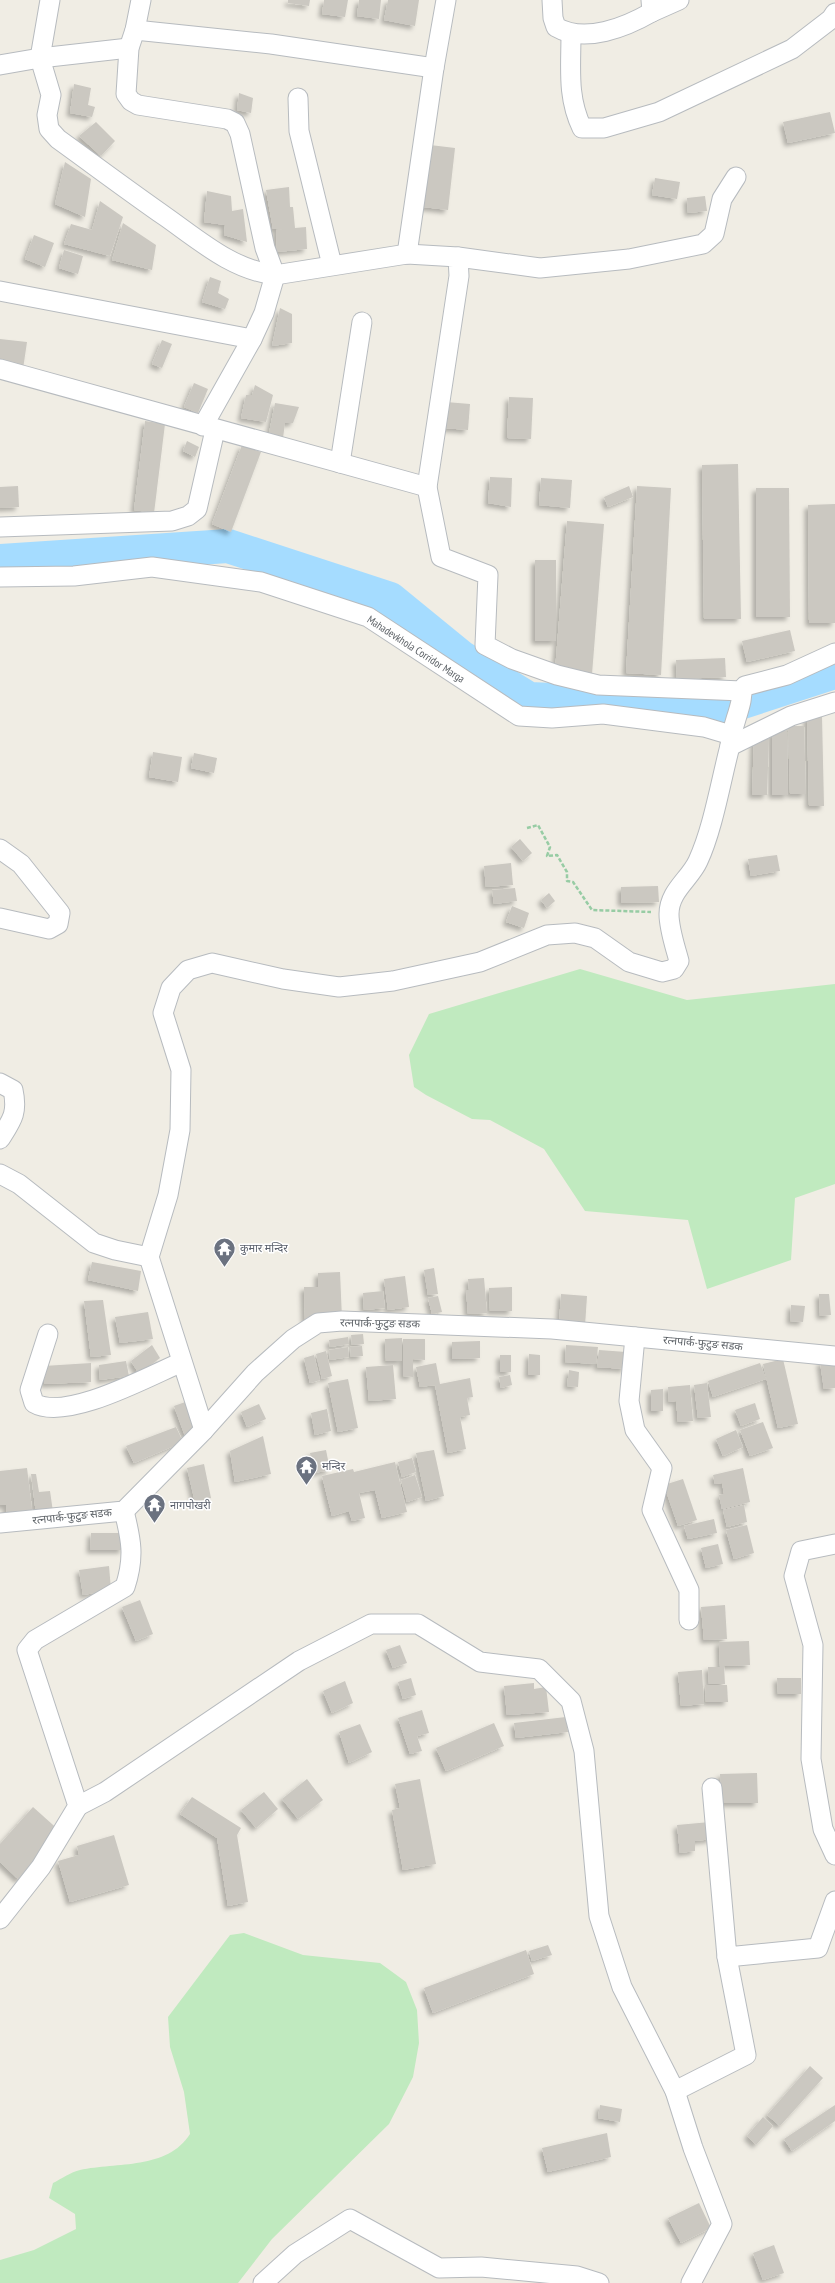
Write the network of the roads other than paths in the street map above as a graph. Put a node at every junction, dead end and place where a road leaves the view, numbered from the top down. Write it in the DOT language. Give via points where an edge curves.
graph roads {
  1 [pos="50,0"];
  2 [pos="141,0"];
  3 [pos="446,0"];
  4 [pos="552,0"];
  5 [pos="679,0"];
  6 [pos="652,6"];
  7 [pos="835,13"];
  8 [pos="135,30"];
  9 [pos="571,34"];
  10 [pos="130,48"];
  11 [pos="40,58"];
  12 [pos="0,65"];
  13 [pos="434,68"];
  14 [pos="298,98"];
  15 [pos="736,177"];
  16 [pos="407,254"];
  17 [pos="458,257"];
  18 [pos="332,265"];
  19 [pos="275,275"];
  20 [pos="0,291"];
  21 [pos="362,322"];
  22 [pos="252,339"];
  23 [pos="0,370"];
  24 [pos="209,428"];
  25 [pos="340,463"];
  26 [pos="427,487"];
  27 [pos="0,528"];
  28 [pos="0,577"];
  29 [pos="835,653"];
  30 [pos="741,696"];
  31 [pos="835,702"];
  32 [pos="730,741"];
  33 [pos="0,849"];
  34 [pos="0,918"];
  35 [pos="0,1083"];
  36 [pos="0,1139"];
  37 [pos="0,1174"];
  38 [pos="148,1257"];
  39 [pos="48,1334"];
  40 [pos="635,1337"];
  41 [pos="835,1356"];
  42 [pos="182,1362"];
  43 [pos="204,1430"];
  44 [pos="124,1511"];
  45 [pos="0,1523"];
  46 [pos="835,1544"];
  47 [pos="689,1620"];
  48 [pos="712,1788"];
  49 [pos="78,1806"];
  50 [pos="835,1855"];
  51 [pos="835,1901"];
  52 [pos="0,1919"];
  53 [pos="728,1956"];
  54 [pos="675,2091"];
  55 [pos="263,2283"];
  56 [pos="599,2283"];
  57 [pos="692,2283"];
  1 -- 11 [label="street"];
  2 -- 8 [label="street"];
  3 -- 13 [label="street"];
  4 -- 9 [label="street" via="552,18 556,27"];
  5 -- 6 [label="street"];
  6 -- 9 [label="street" via="631,24 610,30"];
  7 -- 9 [label="street" via="831,19 792,49 659,112 604,128 582,128 576,115 571,94"];
  8 -- 10 [label="street"];
  8 -- 13 [label="street" via="271,44"];
  10 -- 11 [label="street"];
  10 -- 19 [label="street" via="126,94 131,101 138,105 206,114 235,123 240,134 265,248"];
  11 -- 12 [label="street"];
  11 -- 19 [label="street" via="51,95 47,115 49,129 58,139 210,248 256,273"];
  13 -- 16 [label="street"];
  14 -- 18 [label="street" via="299,131"];
  15 -- 17 [label="street" via="722,199 714,234 703,244 629,259 540,268"];
  16 -- 17 [label="street"];
  16 -- 18 [label="street"];
  17 -- 26 [label="street" via="459,276"];
  18 -- 19 [label="street"];
  19 -- 22 [label="street" via="264,313"];
  20 -- 22 [label="street"];
  21 -- 25 [label="street"];
  22 -- 24 [label="street"];
  23 -- 24 [label="street"];
  24 -- 25 [label="street"];
  24 -- 27 [label="street" via="197,509 188,516 172,521"];
  25 -- 26 [label="street"];
  26 -- 30 [label="street" via="441,557 488,575 485,645 512,659 557,675 598,685"];
  28 -- 32 [label="street, Mahadevkhola Corridor Marga" via="74,576 152,567 261,582 368,617 519,716 552,718 603,714 704,727"];
  29 -- 30 [label="street" via="787,675 745,686"];
  30 -- 32 [label="street"];
  31 -- 32 [label="street" via="791,716"];
  32 -- 38 [label="street" via="698,862 678,886 669,912 680,961 674,969 662,972 629,962 595,938 574,933 547,935 480,962 394,980 339,987 283,979 212,963 188,970 171,988 163,1013 182,1070 180,1130 168,1195"];
  33 -- 34 [label="street" via="21,864 60,913 58,924 50,929"];
  35 -- 36 [label="street" via="12,1090 16,1104 14,1116"];
  37 -- 38 [label="street" via="19,1184 94,1243"];
  38 -- 42 [label="street"];
  39 -- 42 [label="street" via="30,1390 34,1403 41,1407 87,1403"];
  40 -- 41 [label="street, रत्नपार्क-फुटुङ सडक"];
  40 -- 43 [label="street, रत्नपार्क-फुटुङ सडक" via="522,1327 342,1321 318,1323 293,1339 255,1373"];
  40 -- 47 [label="street" via="629,1400 635,1430 662,1468 652,1510 689,1590"];
  42 -- 43 [label="street"];
  43 -- 44 [label="street, रत्नपार्क-फुटुङ सडक"];
  44 -- 45 [label="street, रत्नपार्क-फुटुङ सडक"];
  44 -- 49 [label="street" via="132,1545 125,1586 35,1640 27,1650"];
  46 -- 50 [label="street" via="801,1551 794,1576 813,1646 811,1759 823,1829"];
  48 -- 53 [label="street"];
  49 -- 52 [label="street" via="41,1867"];
  49 -- 54 [label="street" via="105,1792 299,1661 371,1624 418,1624 480,1662 539,1669 571,1701 584,1751 599,1916 622,1987"];
  51 -- 53 [label="street" via="818,1948"];
  53 -- 54 [label="street" via="746,2055"];
  54 -- 57 [label="street" via="693,2148 722,2224"];
  55 -- 56 [label="street" via="295,2254 350,2219 439,2268 481,2267 576,2276"];
}
